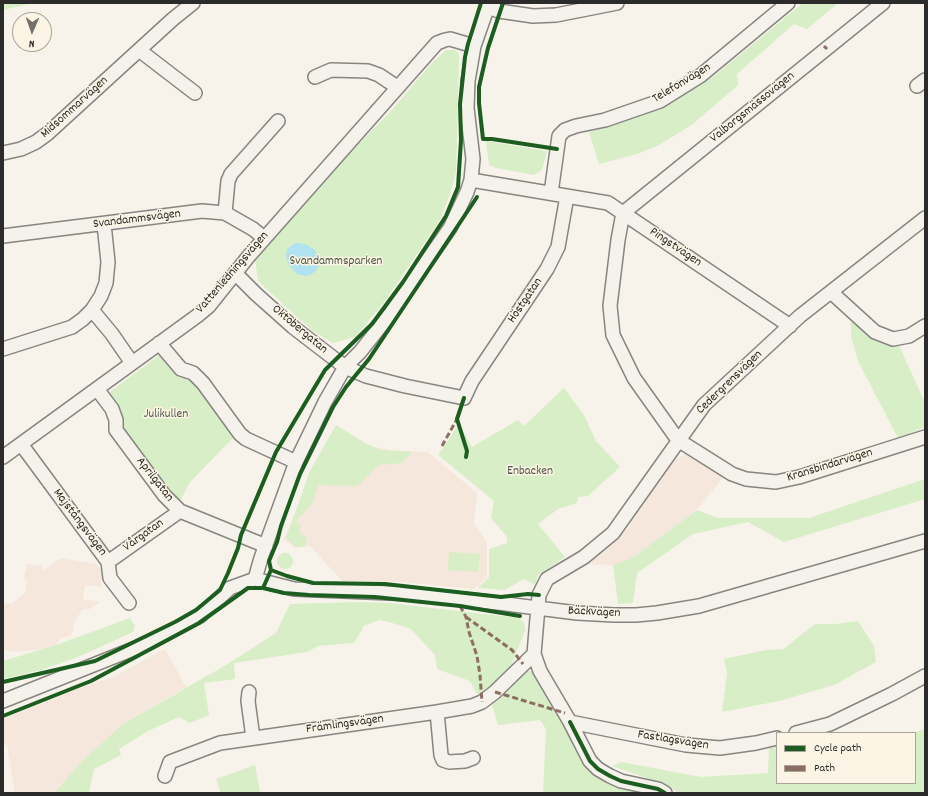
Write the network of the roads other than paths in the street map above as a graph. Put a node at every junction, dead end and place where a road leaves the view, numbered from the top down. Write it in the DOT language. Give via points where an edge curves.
graph roads {
  1 [pos="193,3"];
  2 [pos="617,3"];
  3 [pos="788,3"];
  4 [pos="883,3"];
  5 [pos="488,5"];
  6 [pos="474,46"];
  7 [pos="139,50"];
  8 [pos="315,77"];
  9 [pos="397,87"];
  10 [pos="195,93"];
  11 [pos="278,121"];
  12 [pos="3,153"];
  13 [pos="471,180"];
  14 [pos="550,193"];
  15 [pos="567,196"];
  16 [pos="226,213"];
  17 [pos="623,214"];
  18 [pos="925,218"];
  19 [pos="104,224"];
  20 [pos="3,236"];
  21 [pos="264,238"];
  22 [pos="235,273"];
  23 [pos="831,292"];
  24 [pos="92,310"];
  25 [pos="790,326"];
  26 [pos="925,326"];
  27 [pos="159,343"];
  28 [pos="3,349"];
  29 [pos="132,363"];
  30 [pos="345,367"];
  31 [pos="97,389"];
  32 [pos="464,398"];
  33 [pos="925,437"];
  34 [pos="678,440"];
  35 [pos="21,444"];
  36 [pos="3,457"];
  37 [pos="296,462"];
  38 [pos="180,511"];
  39 [pos="925,541"];
  40 [pos="266,546"];
  41 [pos="108,562"];
  42 [pos="255,579"];
  43 [pos="130,603"];
  44 [pos="537,608"];
  45 [pos="534,654"];
  46 [pos="925,676"];
  47 [pos="249,692"];
  48 [pos="3,700"];
  49 [pos="437,712"];
  50 [pos="570,722"];
  51 [pos="800,732"];
  52 [pos="253,738"];
  53 [pos="776,738"];
  54 [pos="473,758"];
  55 [pos="165,776"];
  56 [pos="665,793"];
  1 -- 7 [label="street, Midsommarvägen"];
  2 -- 5 [label="street" via="556,16 533,16 499,11"];
  3 -- 14 [label="street, Telefonvägen" via="700,76 660,101 605,120 565,130 559,136"];
  4 -- 17 [label="street, Valborgsmässovägen"];
  5 -- 6 [label="street"];
  6 -- 9 [label="street, Vattenledningsvägen" via="450,39 437,44"];
  6 -- 13 [label="street" via="468,81 467,108 473,158"];
  7 -- 10 [label="street"];
  7 -- 12 [label="street, Midsommarvägen" via="47,134 21,149"];
  8 -- 9 [label="street" via="331,70 368,70"];
  9 -- 21 [label="street, Vattenledningsvägen"];
  11 -- 16 [label="street" via="228,181"];
  13 -- 14 [label="street, Pingstvägen"];
  13 -- 30 [label="street" via="464,201 450,228 391,313"];
  14 -- 15 [label="street, Pingstvägen"];
  15 -- 17 [label="street, Pingstvägen" via="608,203"];
  15 -- 32 [label="street, Höstgatan" via="558,247 550,264 472,381"];
  16 -- 19 [label="street, Svandammsvägen" via="202,212"];
  16 -- 21 [label="street, Svandammsvägen"];
  17 -- 25 [label="street, Pingstvägen"];
  17 -- 34 [label="street, Kransbindarvägen" via="610,306 613,335 634,378"];
  18 -- 23 [label="street, Cedergrensvägen"];
  19 -- 20 [label="street, Svandammsvägen"];
  19 -- 24 [label="street" via="108,262 106,283"];
  21 -- 22 [label="street, Vattenledningsvägen"];
  22 -- 27 [label="street, Vattenledningsvägen" via="209,306"];
  22 -- 30 [label="street, Oktobergatan" via="293,327"];
  23 -- 25 [label="street, Cedergrensvägen"];
  23 -- 26 [label="street" via="875,332 893,339 909,336"];
  24 -- 28 [label="street" via="72,327"];
  24 -- 29 [label="street"];
  25 -- 34 [label="street, Cedergrensvägen" via="704,405"];
  27 -- 29 [label="street, Vattenledningsvägen"];
  27 -- 37 [label="street" via="181,369 193,373 203,383 240,434"];
  29 -- 31 [label="street, Vattenledningsvägen"];
  30 -- 32 [label="street, Oktobergatan" via="385,381"];
  30 -- 37 [label="street"];
  31 -- 35 [label="street, Vattenledningsvägen"];
  31 -- 38 [label="street, Aprilgatan" via="112,410 116,430 164,495"];
  33 -- 34 [label="street, Kransbindarvägen" via="776,482 746,479 732,474"];
  34 -- 44 [label="street, Cedergrensvägen" via="613,533 584,557 547,579 539,595"];
  35 -- 36 [label="street, Vattenledningsvägen"];
  35 -- 41 [label="street, Majstångsvägen"];
  37 -- 40 [label="street"];
  38 -- 40 [label="street, Aprilgatan"];
  38 -- 41 [label="street, Vårgatan"];
  39 -- 44 [label="street, Bäckvägen" via="678,610 614,615"];
  40 -- 42 [label="street"];
  41 -- 43 [label="street, Majstångsvägen" via="110,578"];
  42 -- 44 [label="street, Bäckvägen" via="294,589 414,594"];
  42 -- 48 [label="street" via="230,588 200,616 151,642"];
  44 -- 45 [label="street, Cedergrensvägen"];
  45 -- 49 [label="street, Främlingsvägen" via="482,702"];
  45 -- 50 [label="street" via="540,671"];
  46 -- 51 [label="street" via="830,724"];
  47 -- 52 [label="street"];
  49 -- 52 [label="street, Främlingsvägen"];
  49 -- 54 [label="street" via="443,760 465,761"];
  50 -- 53 [label="street, Fastlagsvägen" via="686,745 720,748"];
  50 -- 56 [label="street" via="590,761 598,769 621,781 658,789"];
  52 -- 55 [label="street, Främlingsvägen" via="220,743 170,762"];
}
